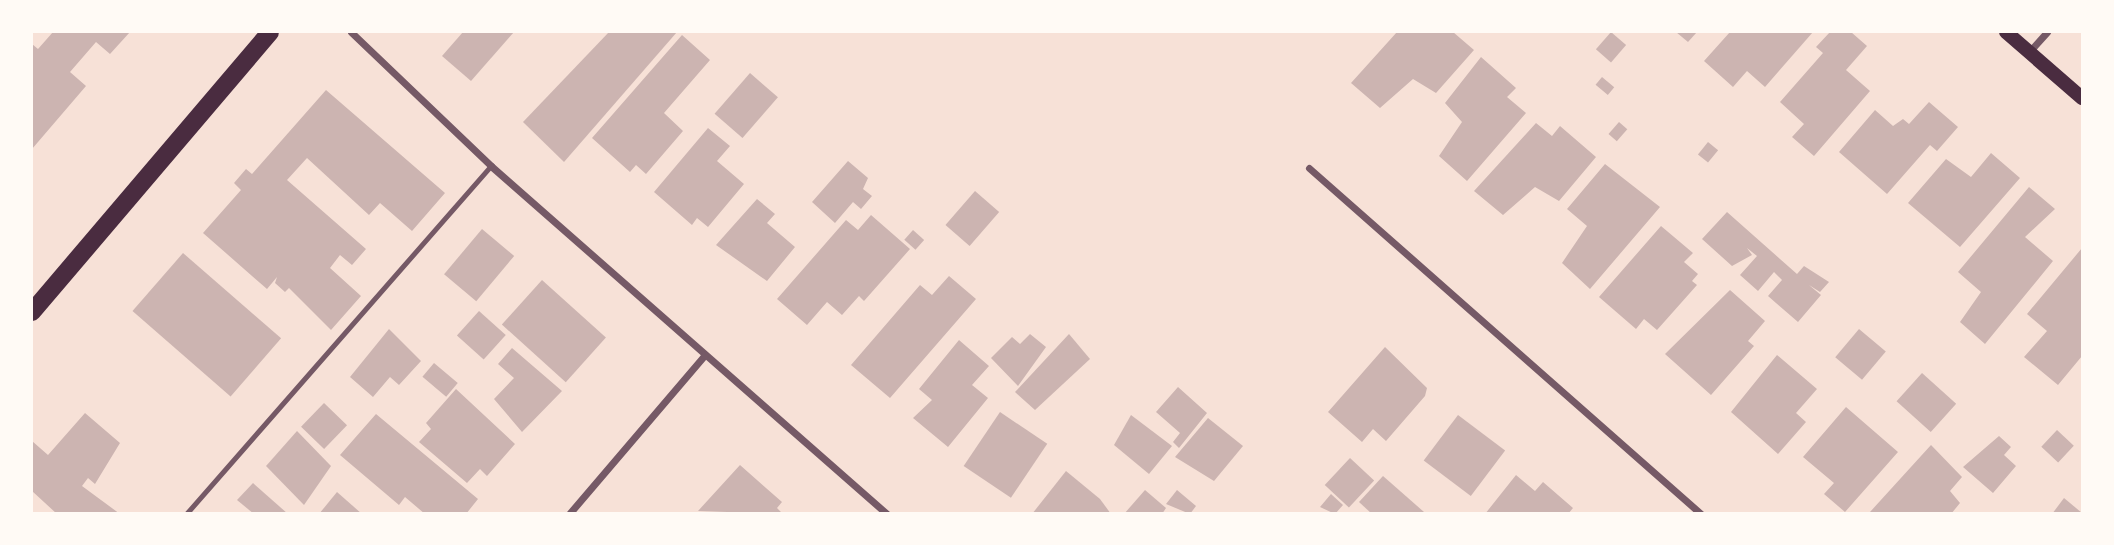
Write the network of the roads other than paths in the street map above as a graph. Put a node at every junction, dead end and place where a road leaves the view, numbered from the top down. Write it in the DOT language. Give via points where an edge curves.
graph roads {
  1 [pos="270,32"];
  2 [pos="351,32"];
  3 [pos="2006,32"];
  4 [pos="2047,32"];
  5 [pos="2029,52"];
  6 [pos="2082,98"];
  7 [pos="491,166"];
  8 [pos="1309,168"];
  9 [pos="33,306"];
  10 [pos="705,355"];
  11 [pos="186,513"];
  12 [pos="569,513"];
  13 [pos="887,513"];
  14 [pos="1701,513"];
  1 -- 9 [label="main road"];
  2 -- 7 [label="street"];
  3 -- 5 [label="main road"];
  4 -- 5 [label="street"];
  5 -- 6 [label="main road"];
  7 -- 10 [label="street"];
  7 -- 11 [label="lane"];
  8 -- 14 [label="street"];
  10 -- 12 [label="street"];
  10 -- 13 [label="street"];
}
